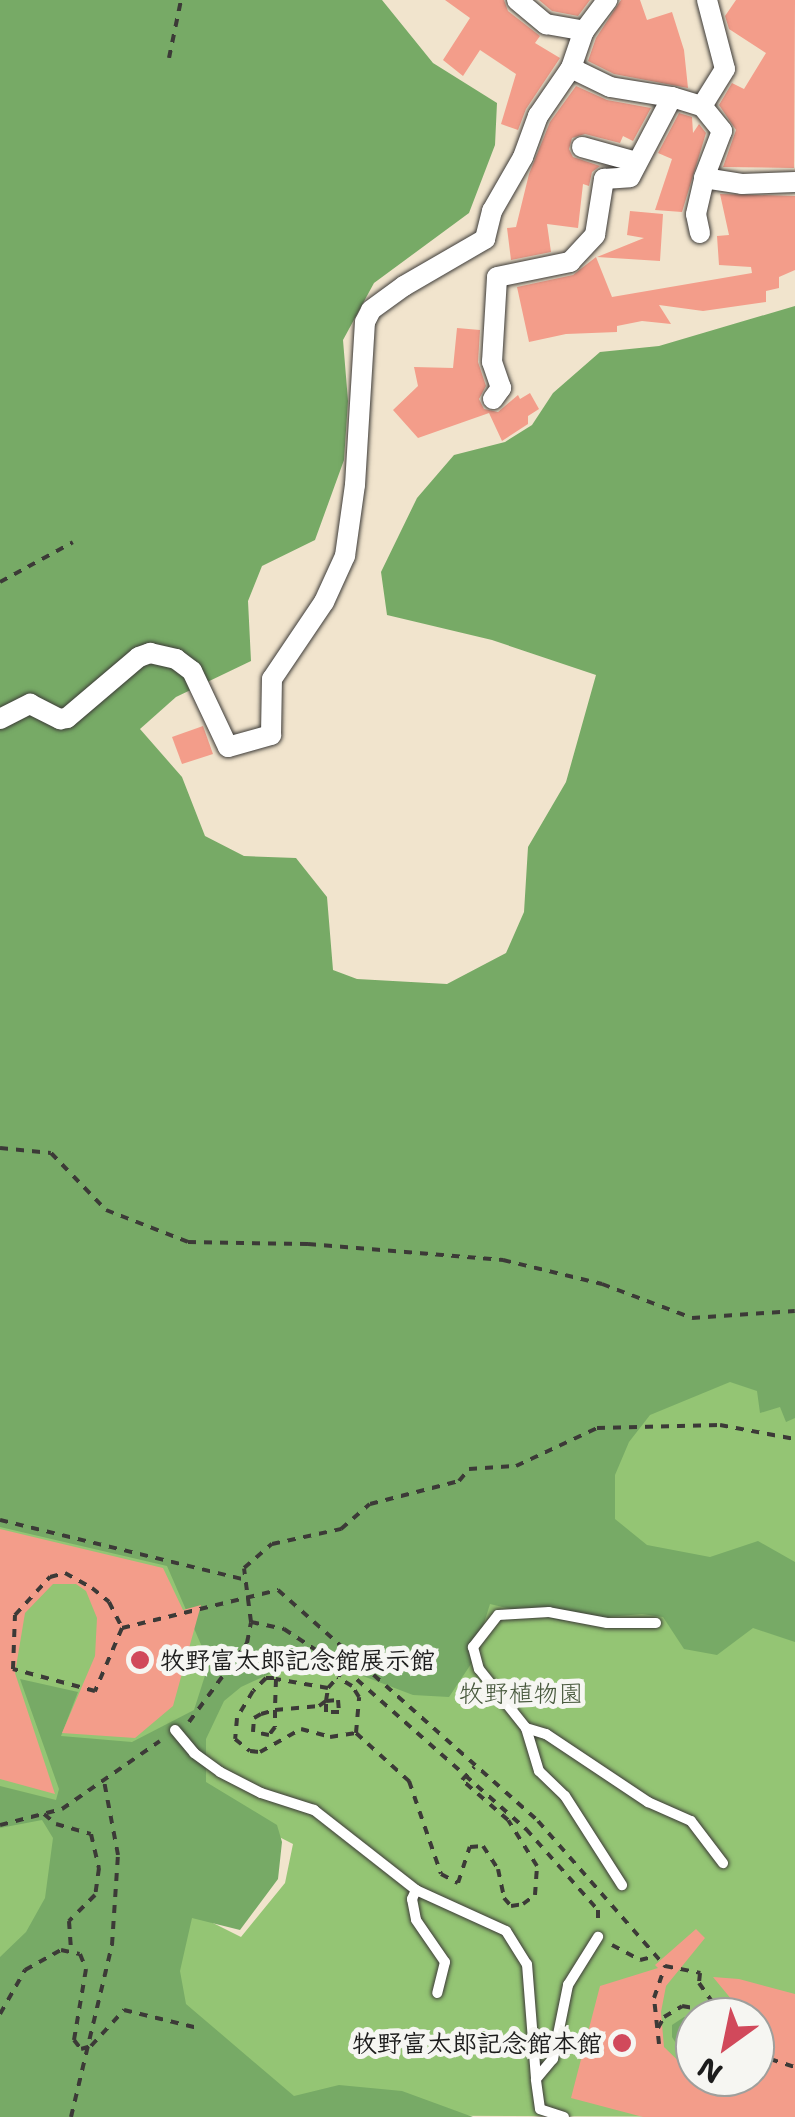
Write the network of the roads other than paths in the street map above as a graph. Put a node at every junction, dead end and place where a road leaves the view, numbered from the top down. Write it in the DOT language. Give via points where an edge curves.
graph roads {
  1 [pos="517,0"];
  2 [pos="607,0"];
  3 [pos="707,0"];
  4 [pos="584,32"];
  5 [pos="571,68"];
  6 [pos="672,97"];
  7 [pos="702,106"];
  8 [pos="582,147"];
  9 [pos="636,162"];
  10 [pos="704,178"];
  11 [pos="795,182"];
  12 [pos="700,233"];
  13 [pos="493,399"];
  14 [pos="0,719"];
  15 [pos="656,1623"];
  16 [pos="526,1728"];
  17 [pos="175,1730"];
  18 [pos="723,1864"];
  19 [pos="622,1885"];
  20 [pos="416,1890"];
  21 [pos="598,1937"];
  22 [pos="437,1993"];
  23 [pos="536,2079"];
  24 [pos="564,2117"];
  1 -- 4 [label="street" via="546,24"];
  2 -- 4 [label="street"];
  3 -- 7 [label="street" via="726,69"];
  4 -- 5 [label="street"];
  5 -- 6 [label="street" via="610,87"];
  5 -- 14 [label="street" via="538,116 485,239 404,286 364,322 345,556 324,602 272,679 271,735 228,747 192,671 176,659 150,654 67,718 30,704"];
  6 -- 7 [label="street"];
  6 -- 9 [label="street"];
  7 -- 10 [label="street" via="722,131"];
  8 -- 9 [label="street"];
  9 -- 13 [label="street" via="628,179 604,179 595,235 570,262 497,277 492,362 501,388"];
  10 -- 11 [label="street"];
  10 -- 12 [label="street" via="696,214"];
  15 -- 16 [label="lane" via="607,1624 548,1612 498,1616 473,1647 479,1669"];
  16 -- 18 [label="lane" via="691,1821"];
  16 -- 19 [label="lane" via="538,1771 565,1796"];
  17 -- 20 [label="lane" via="220,1772 330,1819"];
  20 -- 22 [label="lane" via="416,1920 444,1962"];
  20 -- 23 [label="lane" via="514,1938 532,1994"];
  21 -- 23 [label="lane" via="568,1986 553,2059"];
  23 -- 24 [label="lane" via="540,2109"];
}
